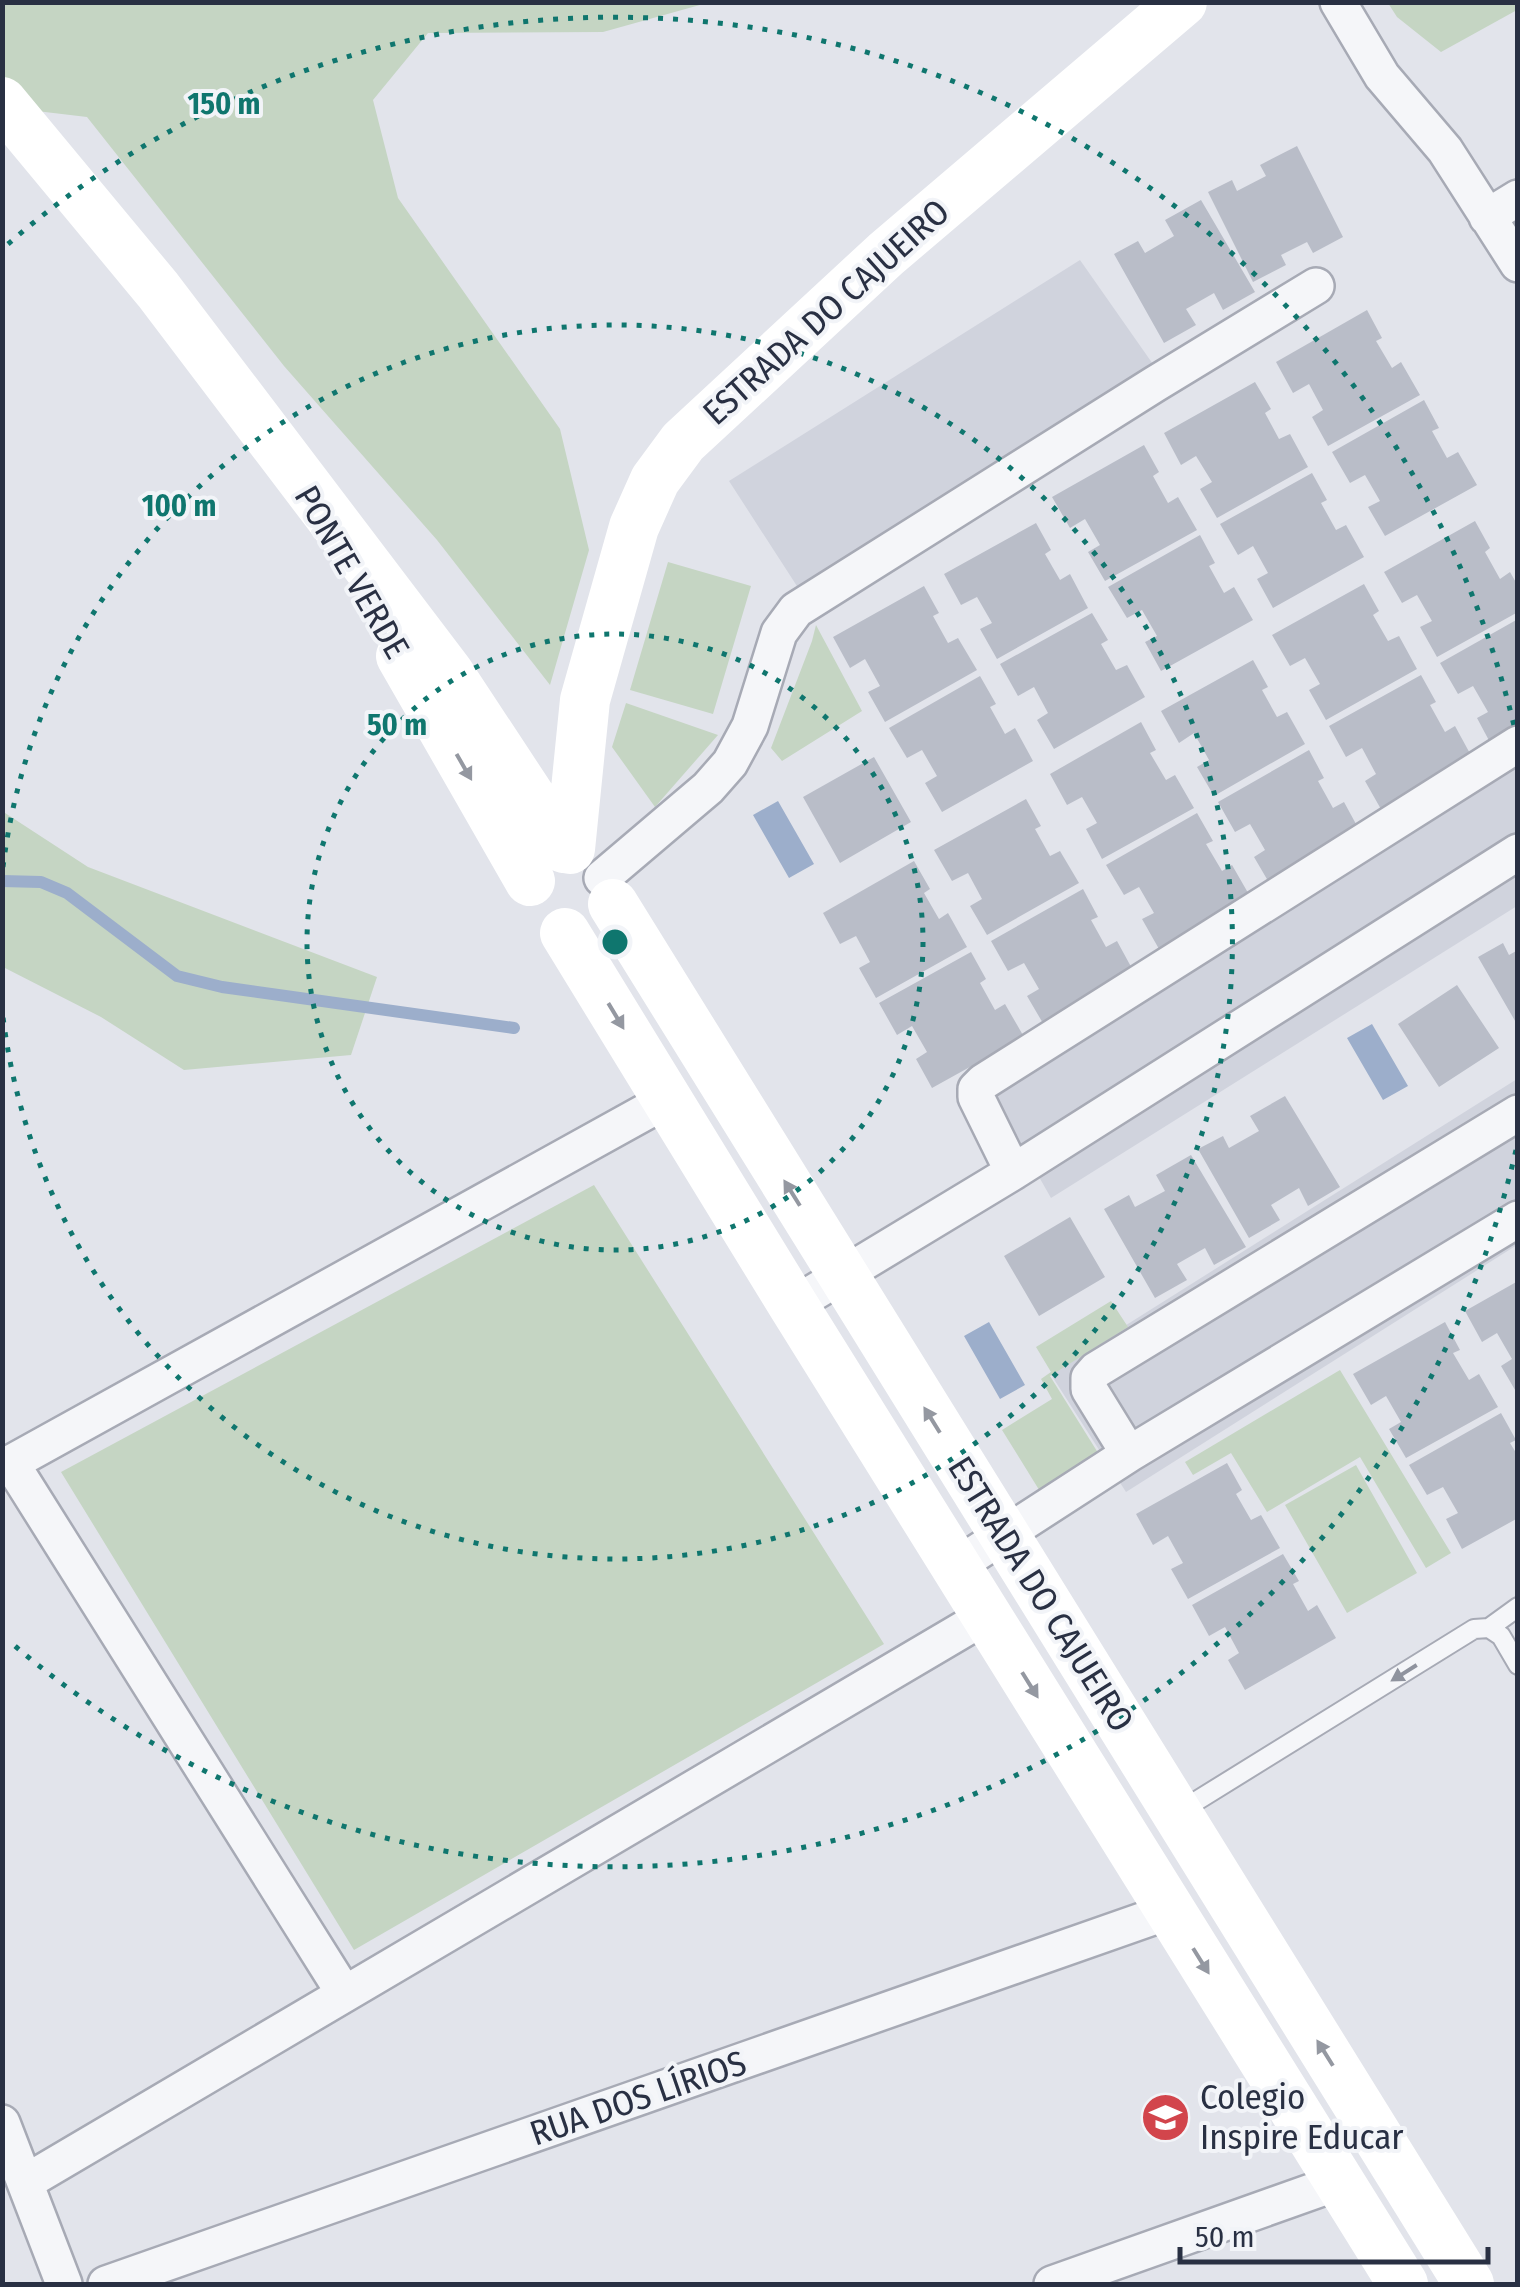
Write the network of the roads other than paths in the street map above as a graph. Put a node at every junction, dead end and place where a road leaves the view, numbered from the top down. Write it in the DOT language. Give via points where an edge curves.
graph roads {
  1 [pos="1182,2"];
  2 [pos="1338,2"];
  3 [pos="2,102"];
  4 [pos="1518,198"];
  5 [pos="1488,217"];
  6 [pos="1518,264"];
  7 [pos="1316,286"];
  8 [pos="1518,744"];
  9 [pos="1518,852"];
  10 [pos="580,872"];
  11 [pos="667,1100"];
  12 [pos="1518,1113"];
  13 [pos="1013,1172"];
  14 [pos="1518,1220"];
  15 [pos="843,1276"];
  16 [pos="793,1306"];
  17 [pos="1129,1454"];
  18 [pos="7,1465"];
  19 [pos="1004,1535"];
  20 [pos="956,1566"];
  21 [pos="1518,1606"];
  22 [pos="986,1616"];
  23 [pos="1489,1628"];
  24 [pos="1518,1665"];
  25 [pos="1176,1814"];
  26 [pos="1127,1842"];
  27 [pos="1170,1911"];
  28 [pos="1282,1984"];
  29 [pos="344,1993"];
  30 [pos="1234,2014"];
  31 [pos="2,2123"];
  32 [pos="26,2182"];
  33 [pos="1339,2182"];
  34 [pos="64,2284"];
  35 [pos="106,2284"];
  36 [pos="1052,2284"];
  37 [pos="1403,2284"];
  38 [pos="1468,2284"];
  1 -- 10 [label="main road, ESTRADA DO CAJUEIRO" via="886,254 683,442 655,480 634,527 585,700"];
  2 -- 5 [label="street" via="1382,76 1445,150"];
  3 -- 10 [label="main road, PONTE VERDE" via="158,290 294,470"];
  4 -- 5 [label="street"];
  5 -- 6 [label="street"];
  7 -- 10 [label="street" via="796,610 779,633 750,726 730,763 708,788"];
  8 -- 13 [label="street" via="983,1082 976,1097"];
  9 -- 13 [label="street"];
  10 -- 11 [label="main road, ESTRADA DO CAJUEIRO, one-way" via="613,919 602,934 585,939 565,932"];
  15 -- 10 [label="main road, ESTRADA DO CAJUEIRO, one-way"];
  11 -- 16 [label="main road, ESTRADA DO CAJUEIRO"];
  11 -- 18 [label="street"];
  12 -- 17 [label="street" via="1096,1370 1089,1388"];
  13 -- 15 [label="street"];
  14 -- 17 [label="street"];
  15 -- 16 [label="street"];
  19 -- 15 [label="main road, ESTRADA DO CAJUEIRO, one-way"];
  16 -- 20 [label="main road, ESTRADA DO CAJUEIRO"];
  17 -- 19 [label="street"];
  18 -- 29 [label="street"];
  19 -- 20 [label="street"];
  19 -- 25 [label="main road, ESTRADA DO CAJUEIRO"];
  20 -- 22 [label="main road, ESTRADA DO CAJUEIRO"];
  21 -- 23 [label="lane"];
  22 -- 26 [label="main road, ESTRADA DO CAJUEIRO, one-way"];
  22 -- 29 [label="street"];
  23 -- 24 [label="lane"];
  23 -- 25 [label="lane, one-way" via="1474,1630"];
  25 -- 26 [label="main road"];
  25 -- 28 [label="main road, ESTRADA DO CAJUEIRO"];
  26 -- 27 [label="main road, ESTRADA DO CAJUEIRO"];
  27 -- 30 [label="main road, ESTRADA DO CAJUEIRO, one-way"];
  27 -- 35 [label="street, RUA DOS LÍRIOS"];
  28 -- 30 [label="main road"];
  38 -- 28 [label="main road, ESTRADA DO CAJUEIRO, one-way"];
  29 -- 32 [label="street"];
  30 -- 33 [label="main road, ESTRADA DO CAJUEIRO"];
  31 -- 32 [label="street"];
  32 -- 34 [label="street"];
  33 -- 36 [label="street"];
  33 -- 37 [label="main road, ESTRADA DO CAJUEIRO"];
}
